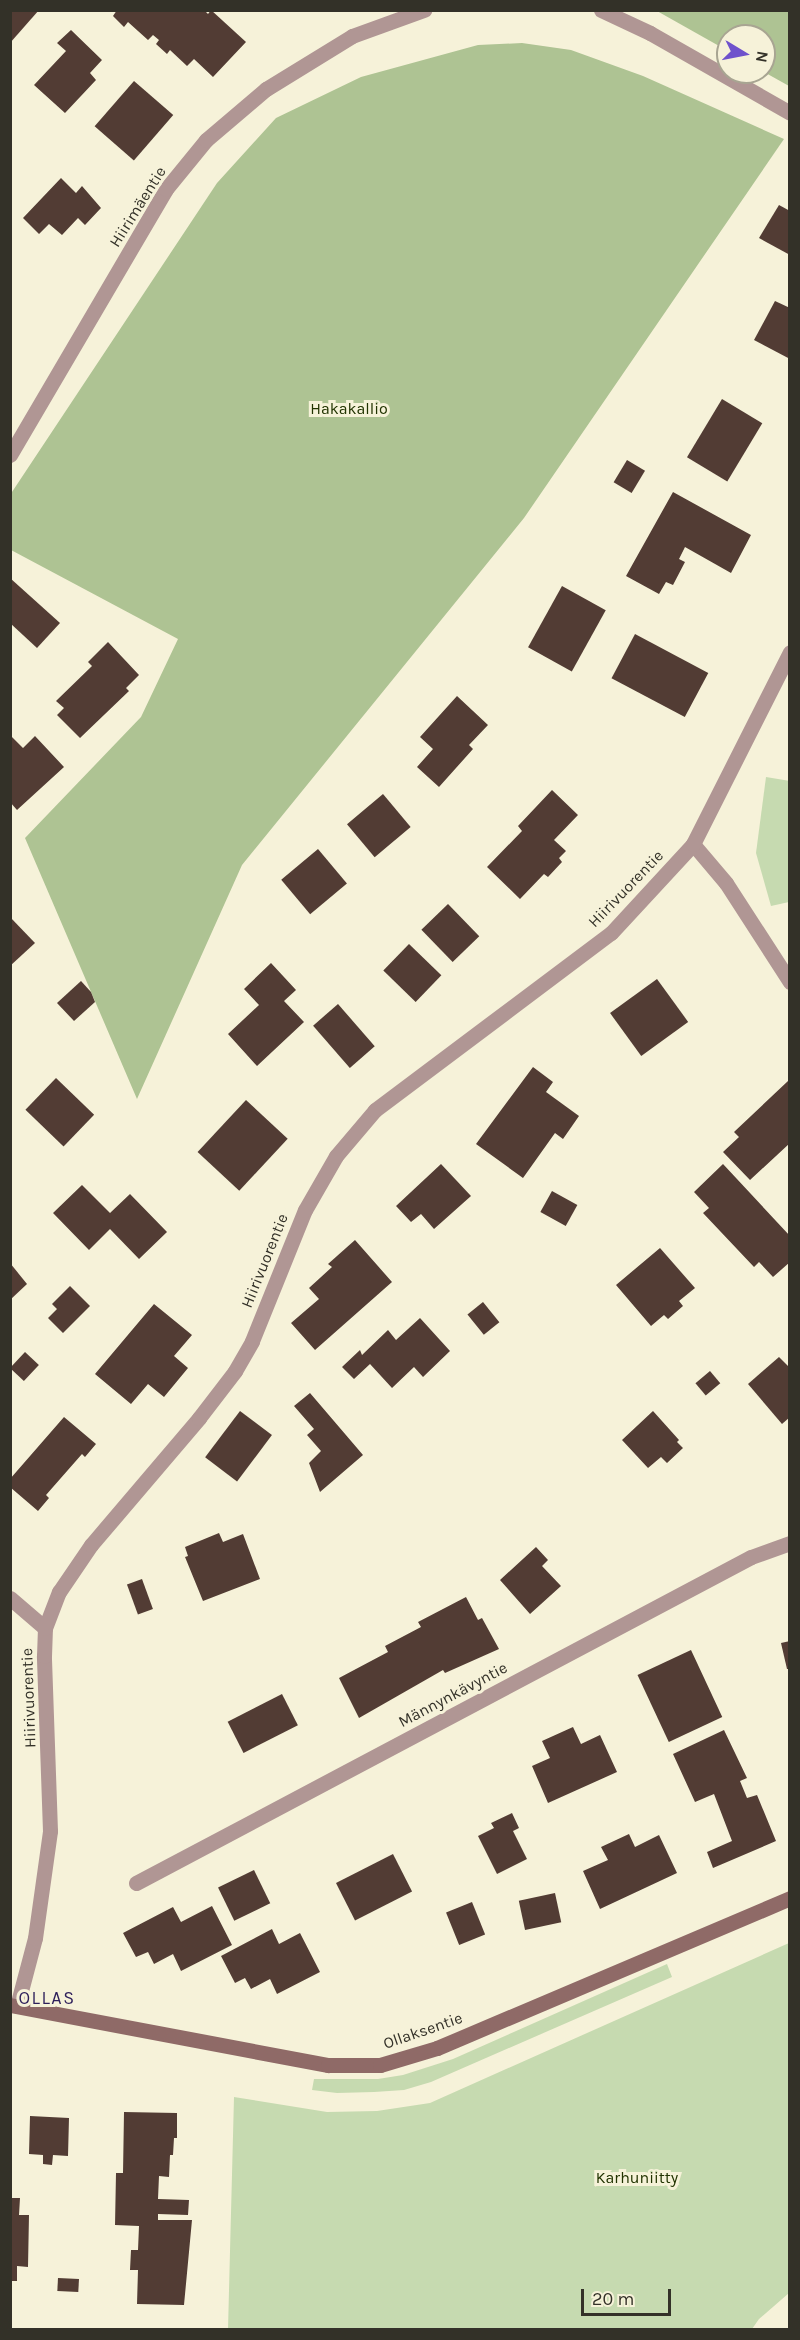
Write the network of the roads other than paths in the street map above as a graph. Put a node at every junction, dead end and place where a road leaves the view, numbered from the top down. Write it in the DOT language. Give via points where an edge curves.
graph roads {
  1 [pos="424,10"];
  2 [pos="601,10"];
  3 [pos="789,113"];
  4 [pos="10,455"];
  5 [pos="789,652"];
  6 [pos="693,844"];
  7 [pos="789,982"];
  8 [pos="789,1543"];
  9 [pos="10,1598"];
  10 [pos="45,1628"];
  11 [pos="136,1883"];
  12 [pos="789,1898"];
  13 [pos="13,2008"];
  1 -- 4 [label="street, Hiirimäentie" via="352,36 266,89 206,140 166,189"];
  2 -- 3 [label="street" via="650,33"];
  5 -- 6 [label="street, Hiirivuorentie"];
  6 -- 7 [label="street" via="726,883"];
  6 -- 10 [label="street, Hiirivuorentie" via="611,933 375,1110 336,1156 305,1210 252,1341 235,1371 91,1545 59,1592"];
  8 -- 11 [label="street, Männynkävyntie" via="741,1563"];
  9 -- 10 [label="street"];
  10 -- 13 [label="street, Hiirivuorentie" via="50,1831 35,1938"];
  12 -- 13 [label="street, Ollaksentie" via="437,2048 380,2065 328,2065"];
}
